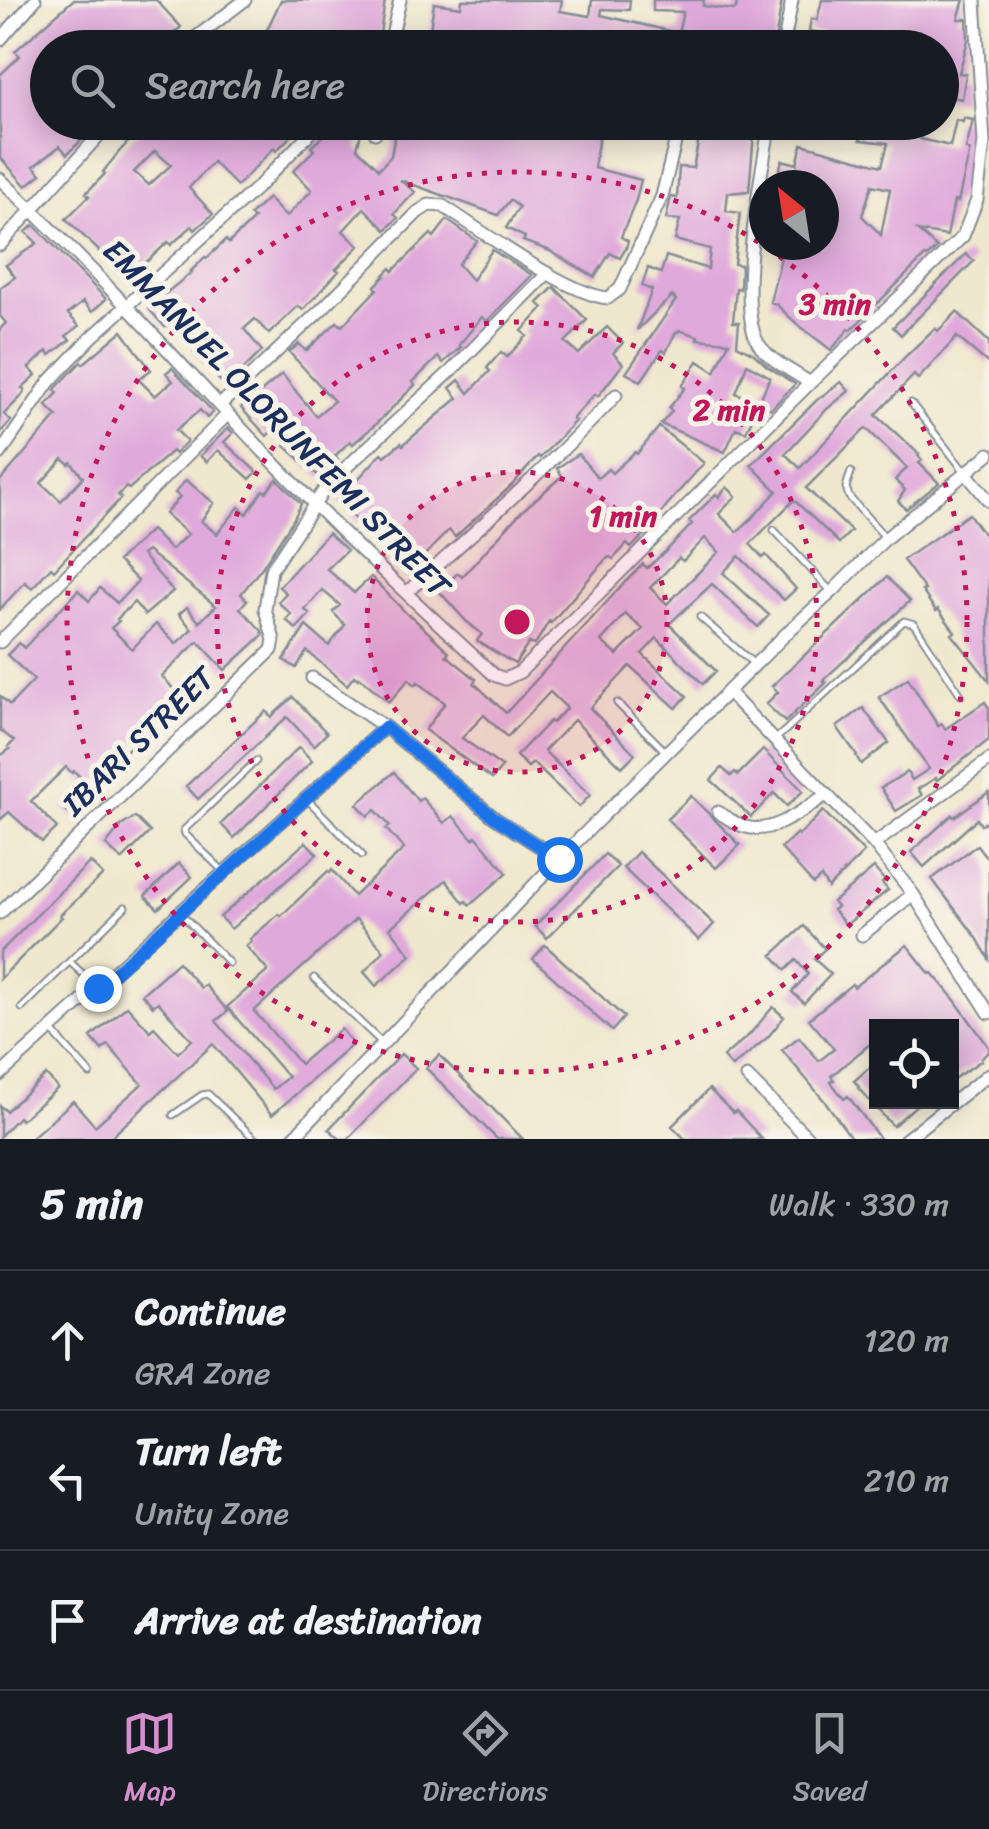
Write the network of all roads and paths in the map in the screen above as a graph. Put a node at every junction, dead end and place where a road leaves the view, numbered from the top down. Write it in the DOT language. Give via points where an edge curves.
graph roads {
  1 [pos="36,0"];
  2 [pos="245,0"];
  3 [pos="400,0"];
  4 [pos="792,0"];
  5 [pos="975,0"];
  6 [pos="206,30"];
  7 [pos="393,30"];
  8 [pos="786,30"];
  9 [pos="0,40"];
  10 [pos="95,140"];
  11 [pos="303,140"];
  12 [pos="676,140"];
  13 [pos="767,140"];
  14 [pos="986,142"];
  15 [pos="0,179"];
  16 [pos="32,209"];
  17 [pos="0,245"];
  18 [pos="548,274"];
  19 [pos="125,307"];
  20 [pos="810,384"];
  21 [pos="616,395"];
  22 [pos="911,403"];
  23 [pos="224,410"];
  24 [pos="0,454"];
  25 [pos="989,454"];
  26 [pos="851,472"];
  27 [pos="966,472"];
  28 [pos="989,501"];
  29 [pos="314,504"];
  30 [pos="774,530"];
  31 [pos="886,538"];
  32 [pos="832,592"];
  33 [pos="406,593"];
  34 [pos="700,618"];
  35 [pos="0,642"];
  36 [pos="756,665"];
  37 [pos="312,678"];
  38 [pos="728,693"];
  39 [pos="962,695"];
  40 [pos="617,703"];
  41 [pos="385,727"];
  42 [pos="775,740"];
  43 [pos="667,753"];
  44 [pos="989,760"];
  45 [pos="256,761"];
  46 [pos="826,794"];
  47 [pos="306,799"];
  48 [pos="718,812"];
  49 [pos="874,844"];
  50 [pos="362,855"];
  51 [pos="559,859"];
  52 [pos="224,872"];
  53 [pos="913,894"];
  54 [pos="125,907"];
  55 [pos="0,913"];
  56 [pos="182,914"];
  57 [pos="862,935"];
  58 [pos="70,962"];
  59 [pos="229,963"];
  60 [pos="314,978"];
  61 [pos="98,988"];
  62 [pos="22,1008"];
  63 [pos="989,1013"];
  64 [pos="50,1030"];
  65 [pos="384,1045"];
  66 [pos="90,1074"];
  67 [pos="989,1074"];
  68 [pos="0,1075"];
  69 [pos="747,1076"];
  70 [pos="173,1115"];
  71 [pos="254,1139"];
  72 [pos="292,1139"];
  73 [pos="809,1139"];
  74 [pos="906,1139"];
  1 -- 9 [label="street"];
  2 -- 6 [label="street"];
  3 -- 7 [label="street"];
  4 -- 8 [label="street"];
  5 -- 14 [label="street"];
  10 -- 16 [label="street"];
  11 -- 19 [label="street"];
  12 -- 18 [label="street" via="662,196 620,289 596,298"];
  13 -- 20 [label="street" via="751,319 765,352"];
  14 -- 20 [label="street" via="977,200 963,236"];
  15 -- 16 [label="street, EMMANUEL OLORUNFEMI STREET"];
  16 -- 17 [label="street"];
  16 -- 19 [label="street, EMMANUEL OLORUNFEMI STREET"];
  18 -- 23 [label="street" via="443,206 429,205"];
  18 -- 29 [label="street"];
  19 -- 23 [label="street, EMMANUEL OLORUNFEMI STREET"];
  19 -- 24 [label="street" via="49,382"];
  20 -- 33 [label="street, EMMANUEL OLORUNFEMI STREET" via="520,672 494,676"];
  21 -- 33 [label="street"];
  22 -- 27 [label="lane"];
  23 -- 29 [label="street, EMMANUEL OLORUNFEMI STREET"];
  23 -- 35 [label="street"];
  25 -- 27 [label="street"];
  26 -- 31 [label="lane" via="849,497"];
  27 -- 28 [label="street"];
  27 -- 31 [label="street"];
  29 -- 33 [label="street, EMMANUEL OLORUNFEMI STREET"];
  29 -- 55 [label="street, IBARI STREET" via="271,570 265,609 272,650"];
  30 -- 32 [label="lane"];
  31 -- 32 [label="street"];
  32 -- 36 [label="street"];
  34 -- 36 [label="lane"];
  36 -- 38 [label="street"];
  37 -- 41 [label="street"];
  38 -- 42 [label="street"];
  38 -- 43 [label="street"];
  39 -- 42 [label="lane" via="914,624 904,621"];
  40 -- 43 [label="lane"];
  41 -- 47 [label="street"];
  41 -- 51 [label="street" via="495,818"];
  42 -- 46 [label="street"];
  43 -- 51 [label="street"];
  44 -- 49 [label="street"];
  45 -- 52 [label="lane" via="184,830"];
  46 -- 48 [label="street" via="770,826 748,828"];
  46 -- 49 [label="street"];
  47 -- 50 [label="lane"];
  47 -- 52 [label="street"];
  49 -- 53 [label="street"];
  51 -- 65 [label="street"];
  52 -- 56 [label="street"];
  53 -- 57 [label="street"];
  53 -- 63 [label="street"];
  54 -- 58 [label="lane"];
  56 -- 59 [label="lane"];
  56 -- 61 [label="street"];
  58 -- 61 [label="lane"];
  58 -- 62 [label="lane"];
  60 -- 65 [label="lane"];
  61 -- 64 [label="street"];
  64 -- 66 [label="lane"];
  64 -- 68 [label="street"];
  65 -- 72 [label="street"];
  67 -- 74 [label="street"];
  69 -- 73 [label="street"];
  70 -- 71 [label="lane" via="208,1094"];
}
